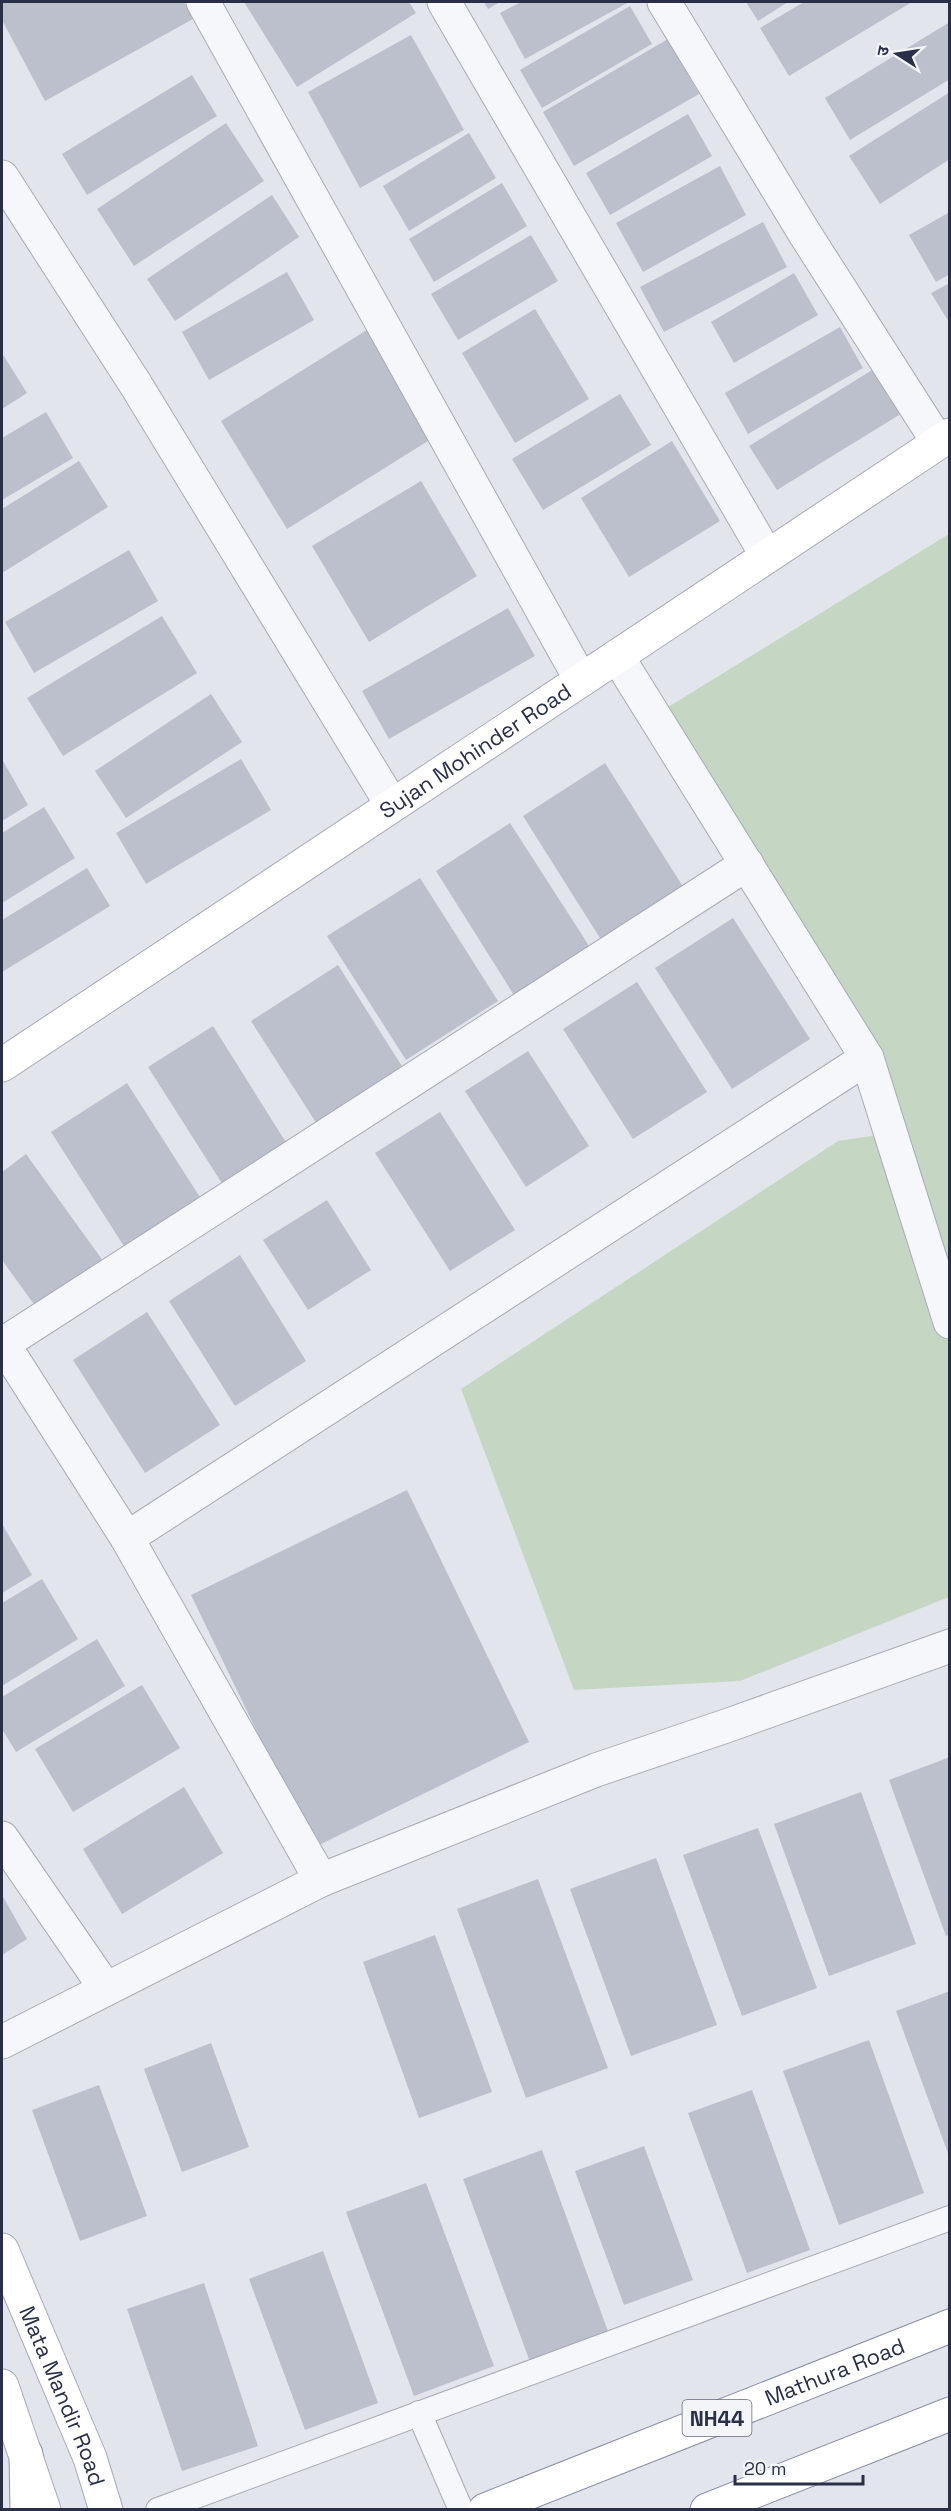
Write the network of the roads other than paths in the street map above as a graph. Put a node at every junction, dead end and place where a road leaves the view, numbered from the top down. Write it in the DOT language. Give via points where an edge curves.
graph roads {
  1 [pos="203,2"];
  2 [pos="444,2"];
  3 [pos="664,2"];
  4 [pos="2,177"];
  5 [pos="944,439"];
  6 [pos="767,556"];
  7 [pos="617,656"];
  8 [pos="581,680"];
  9 [pos="392,805"];
  10 [pos="747,864"];
  11 [pos="867,1058"];
  12 [pos="2,1065"];
  13 [pos="950,1322"];
  14 [pos="2,1343"];
  15 [pos="127,1538"];
  16 [pos="950,1646"];
  17 [pos="2,1838"];
  18 [pos="321,1880"];
  19 [pos="106,1989"];
  20 [pos="2,2042"];
  21 [pos="950,2218"];
  22 [pos="2,2250"];
  23 [pos="950,2326"];
  24 [pos="2,2386"];
  25 [pos="419,2413"];
  26 [pos="950,2414"];
  27 [pos="26,2454"];
  28 [pos="27,2510"];
  29 [pos="44,2510"];
  30 [pos="106,2510"];
  31 [pos="158,2510"];
  32 [pos="461,2510"];
  33 [pos="485,2510"];
  34 [pos="706,2510"];
  1 -- 8 [label="street"];
  2 -- 6 [label="street"];
  3 -- 5 [label="street" via="805,234"];
  4 -- 9 [label="street" via="136,386"];
  5 -- 6 [label="main road, Sujan Mohinder Road"];
  6 -- 7 [label="main road, Sujan Mohinder Road"];
  7 -- 8 [label="main road, Sujan Mohinder Road"];
  7 -- 10 [label="street"];
  8 -- 9 [label="main road, Sujan Mohinder Road"];
  9 -- 12 [label="main road, Sujan Mohinder Road"];
  10 -- 11 [label="street"];
  10 -- 14 [label="street"];
  11 -- 13 [label="street"];
  11 -- 15 [label="street"];
  14 -- 15 [label="street"];
  15 -- 18 [label="street"];
  16 -- 18 [label="street" via="596,1770"];
  17 -- 19 [label="street"];
  18 -- 19 [label="street"];
  19 -- 20 [label="street"];
  21 -- 25 [label="lane"];
  22 -- 30 [label="main road, Mata Mandir Road" via="90,2458"];
  23 -- 33 [label="main road, Mathura Road / NH44"];
  24 -- 27 [label="main road"];
  25 -- 31 [label="lane"];
  25 -- 32 [label="lane"];
  26 -- 34 [label="main road"];
  27 -- 28 [label="main road"];
  27 -- 29 [label="main road"];
}
